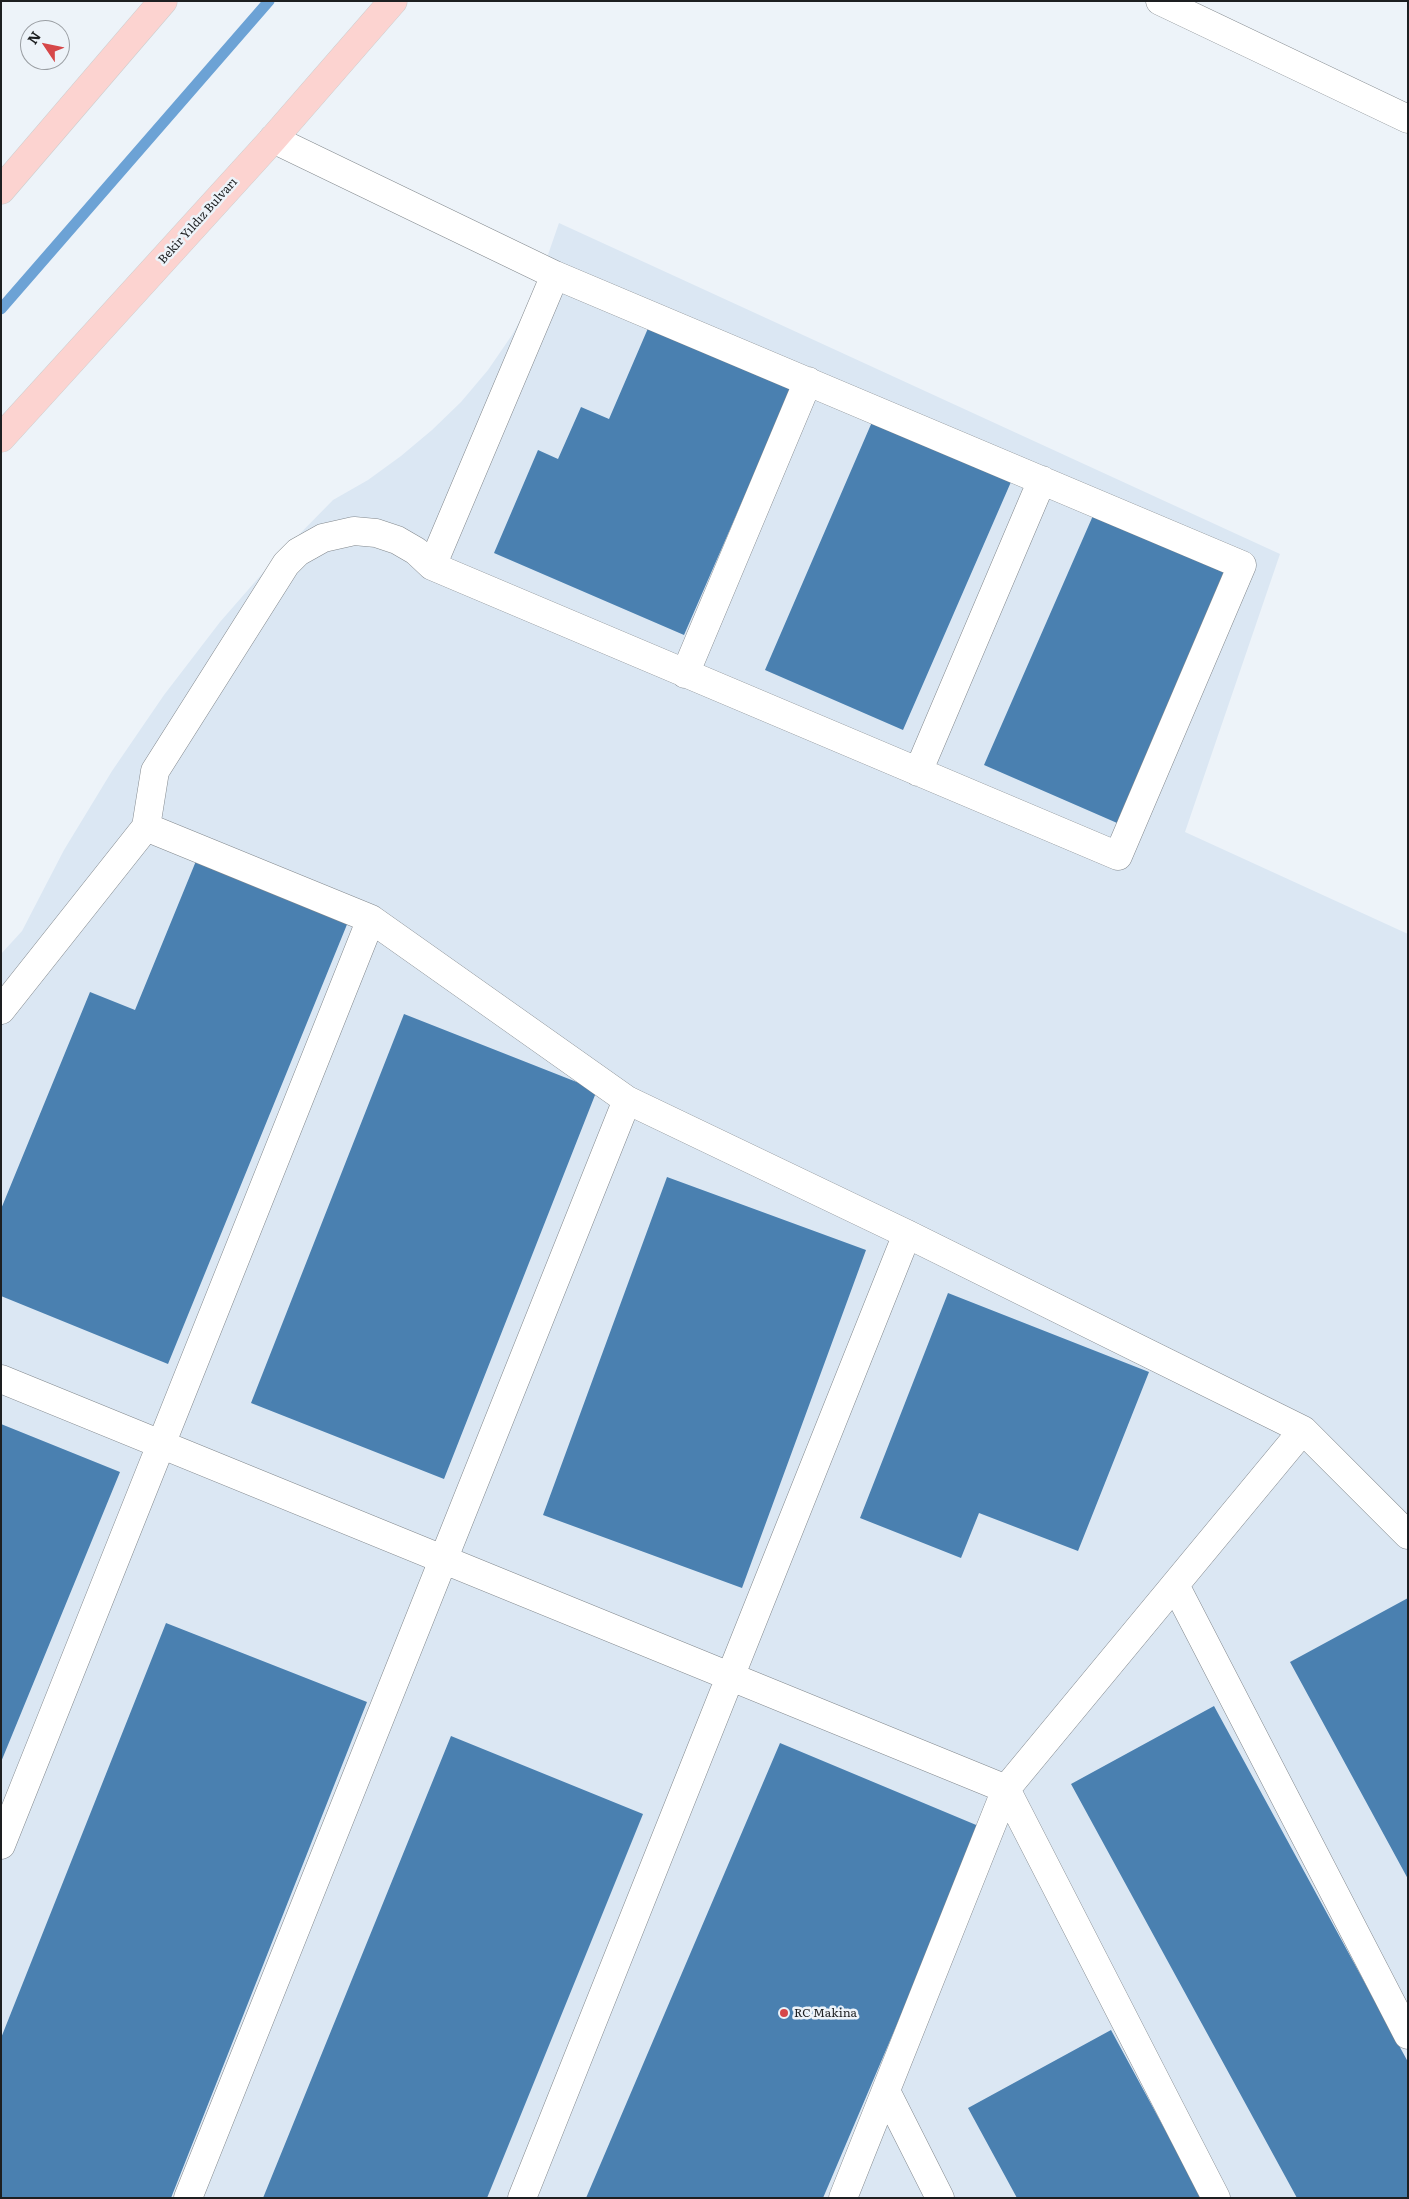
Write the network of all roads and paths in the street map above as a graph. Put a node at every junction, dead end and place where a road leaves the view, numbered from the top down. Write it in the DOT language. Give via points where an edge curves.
graph roads {
  1 [pos="163,1"];
  2 [pos="393,1"];
  3 [pos="1160,1"];
  4 [pos="1408,119"];
  5 [pos="273,139"];
  6 [pos="1,190"];
  7 [pos="555,275"];
  8 [pos="808,381"];
  9 [pos="1,438"];
  10 [pos="1042,480"];
  11 [pos="432,566"];
  12 [pos="685,674"];
  13 [pos="918,772"];
  14 [pos="146,827"];
  15 [pos="371,919"];
  16 [pos="1,1010"];
  17 [pos="627,1100"];
  18 [pos="907,1234"];
  19 [pos="1,1379"];
  20 [pos="1303,1430"];
  21 [pos="161,1444"];
  22 [pos="1408,1535"];
  23 [pos="444,1560"];
  24 [pos="1175,1586"];
  25 [pos="731,1677"];
  26 [pos="1006,1789"];
  27 [pos="1,1845"];
  28 [pos="1408,2036"];
  29 [pos="886,2091"];
  30 [pos="188,2198"];
  31 [pos="522,2198"];
  32 [pos="843,2198"];
  33 [pos="940,2198"];
  34 [pos="1216,2198"];
  1 -- 6 [label="main road"];
  2 -- 5 [label="main road, Bekir Yıldız Bulvarı"];
  3 -- 4 [label="street"];
  5 -- 7 [label="street"];
  5 -- 9 [label="main road, Bekir Yıldız Bulvarı"];
  7 -- 8 [label="street"];
  7 -- 11 [label="street"];
  8 -- 10 [label="street"];
  8 -- 12 [label="street"];
  10 -- 13 [label="street"];
  10 -- 13 [label="street" via="1242,564 1118,856"];
  11 -- 12 [label="street"];
  11 -- 14 [label="street" via="416,551 376,533 354,531 333,534 298,552 276,579 155,771"];
  12 -- 13 [label="street"];
  14 -- 15 [label="street"];
  14 -- 16 [label="street"];
  15 -- 17 [label="street"];
  15 -- 21 [label="street"];
  17 -- 18 [label="street"];
  17 -- 23 [label="street"];
  18 -- 20 [label="street"];
  18 -- 25 [label="street"];
  19 -- 21 [label="street"];
  20 -- 22 [label="street"];
  20 -- 24 [label="street"];
  21 -- 23 [label="street"];
  21 -- 27 [label="street"];
  23 -- 25 [label="street"];
  23 -- 30 [label="street"];
  24 -- 26 [label="street"];
  24 -- 28 [label="street"];
  25 -- 26 [label="street"];
  25 -- 31 [label="street"];
  26 -- 29 [label="street"];
  26 -- 34 [label="street"];
  29 -- 32 [label="street"];
  29 -- 33 [label="street"];
}
